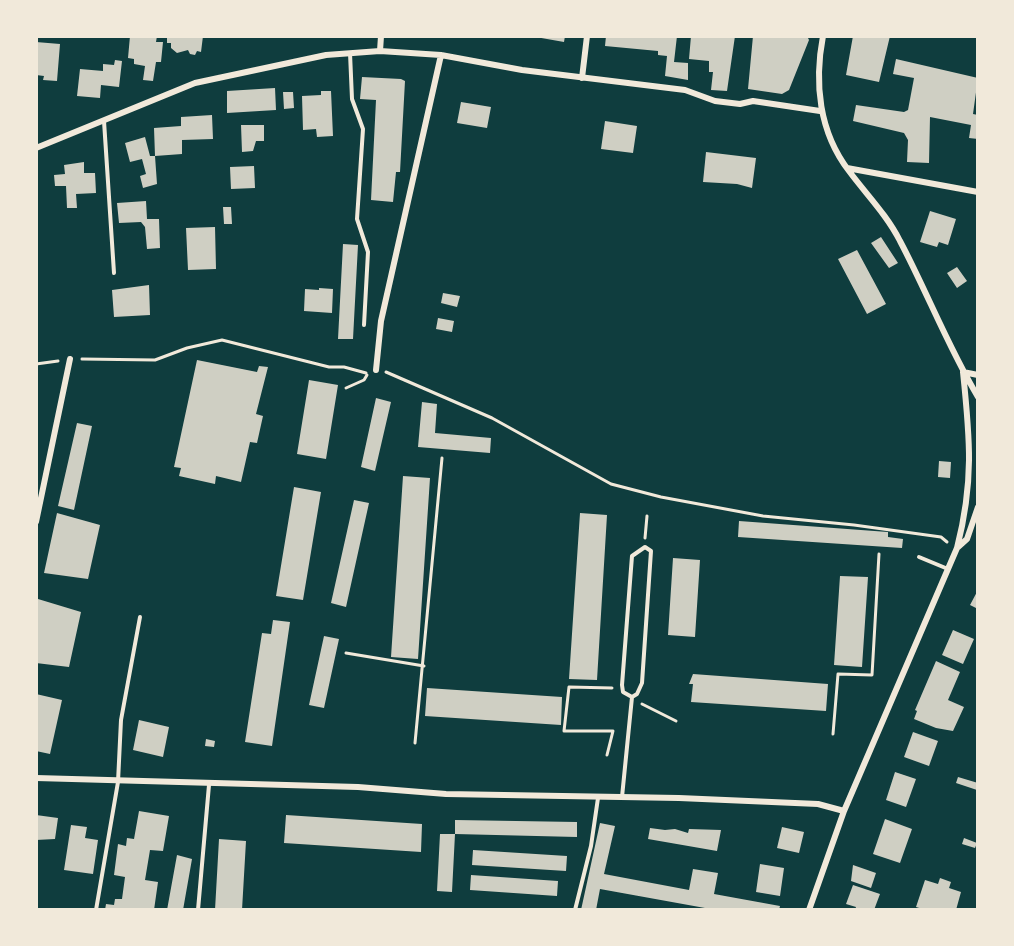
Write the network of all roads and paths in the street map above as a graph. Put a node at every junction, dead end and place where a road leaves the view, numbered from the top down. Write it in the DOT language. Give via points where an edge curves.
graph roads {
  1 [pos="381,36"];
  2 [pos="587,36"];
  3 [pos="823,36"];
  4 [pos="380,51"];
  5 [pos="350,53"];
  6 [pos="441,55"];
  7 [pos="582,78"];
  8 [pos="820,111"];
  9 [pos="104,121"];
  10 [pos="36,148"];
  11 [pos="847,168"];
  12 [pos="978,192"];
  13 [pos="114,273"];
  14 [pos="363,325"];
  15 [pos="70,359"];
  16 [pos="36,364"];
  17 [pos="376,370"];
  18 [pos="963,372"];
  19 [pos="978,375"];
  20 [pos="346,388"];
  21 [pos="978,397"];
  22 [pos="442,458"];
  23 [pos="978,507"];
  24 [pos="647,516"];
  25 [pos="36,522"];
  26 [pos="645,547"];
  27 [pos="957,548"];
  28 [pos="879,554"];
  29 [pos="919,557"];
  30 [pos="948,569"];
  31 [pos="140,617"];
  32 [pos="346,653"];
  33 [pos="424,666"];
  34 [pos="623,688"];
  35 [pos="632,697"];
  36 [pos="632,704"];
  37 [pos="676,721"];
  38 [pos="833,734"];
  39 [pos="415,743"];
  40 [pos="607,755"];
  41 [pos="36,778"];
  42 [pos="118,782"];
  43 [pos="209,785"];
  44 [pos="598,798"];
  45 [pos="622,798"];
  46 [pos="844,811"];
  47 [pos="96,910"];
  48 [pos="198,910"];
  49 [pos="575,910"];
  50 [pos="809,910"];
  1 -- 4 [label="street"];
  2 -- 7 [label="street"];
  3 -- 8 [label="street" via="818,79"];
  4 -- 5 [label="street"];
  4 -- 6 [label="street"];
  5 -- 9 [label="street" via="195,83"];
  5 -- 14 [label="lane" via="352,99 363,129 357,219 368,252"];
  6 -- 7 [label="street"];
  6 -- 17 [label="street" via="381,321"];
  7 -- 8 [label="street" via="686,90 716,101 753,101"];
  8 -- 11 [label="street"];
  9 -- 10 [label="street"];
  9 -- 13 [label="lane"];
  11 -- 12 [label="street"];
  11 -- 18 [label="street" via="899,239"];
  15 -- 16 [label="path"];
  15 -- 20 [label="path" via="155,360 222,340 368,373 364,380"];
  15 -- 25 [label="street"];
  17 -- 27 [label="path" via="394,374 492,418 610,484 763,516 941,537"];
  18 -- 19 [label="street"];
  18 -- 21 [label="street"];
  18 -- 27 [label="street" via="971,465 967,510"];
  22 -- 33 [label="path"];
  23 -- 27 [label="street" via="967,538"];
  24 -- 26 [label="path"];
  26 -- 34 [label="lane" via="632,556"];
  26 -- 35 [label="lane" via="651,550 642,683"];
  27 -- 30 [label="street"];
  28 -- 38 [label="path" via="872,675 838,674"];
  29 -- 30 [label="lane"];
  30 -- 46 [label="street"];
  31 -- 42 [label="lane" via="121,720"];
  32 -- 33 [label="path"];
  33 -- 39 [label="path"];
  34 -- 35 [label="lane"];
  34 -- 40 [label="path" via="570,687 564,731 613,731"];
  35 -- 36 [label="lane"];
  36 -- 37 [label="path" via="645,704"];
  36 -- 45 [label="lane"];
  41 -- 42 [label="street"];
  42 -- 43 [label="street"];
  42 -- 47 [label="lane"];
  43 -- 44 [label="street"];
  43 -- 48 [label="lane"];
  44 -- 45 [label="street"];
  44 -- 49 [label="lane"];
  45 -- 46 [label="street" via="818,804"];
  46 -- 50 [label="street"];
}
